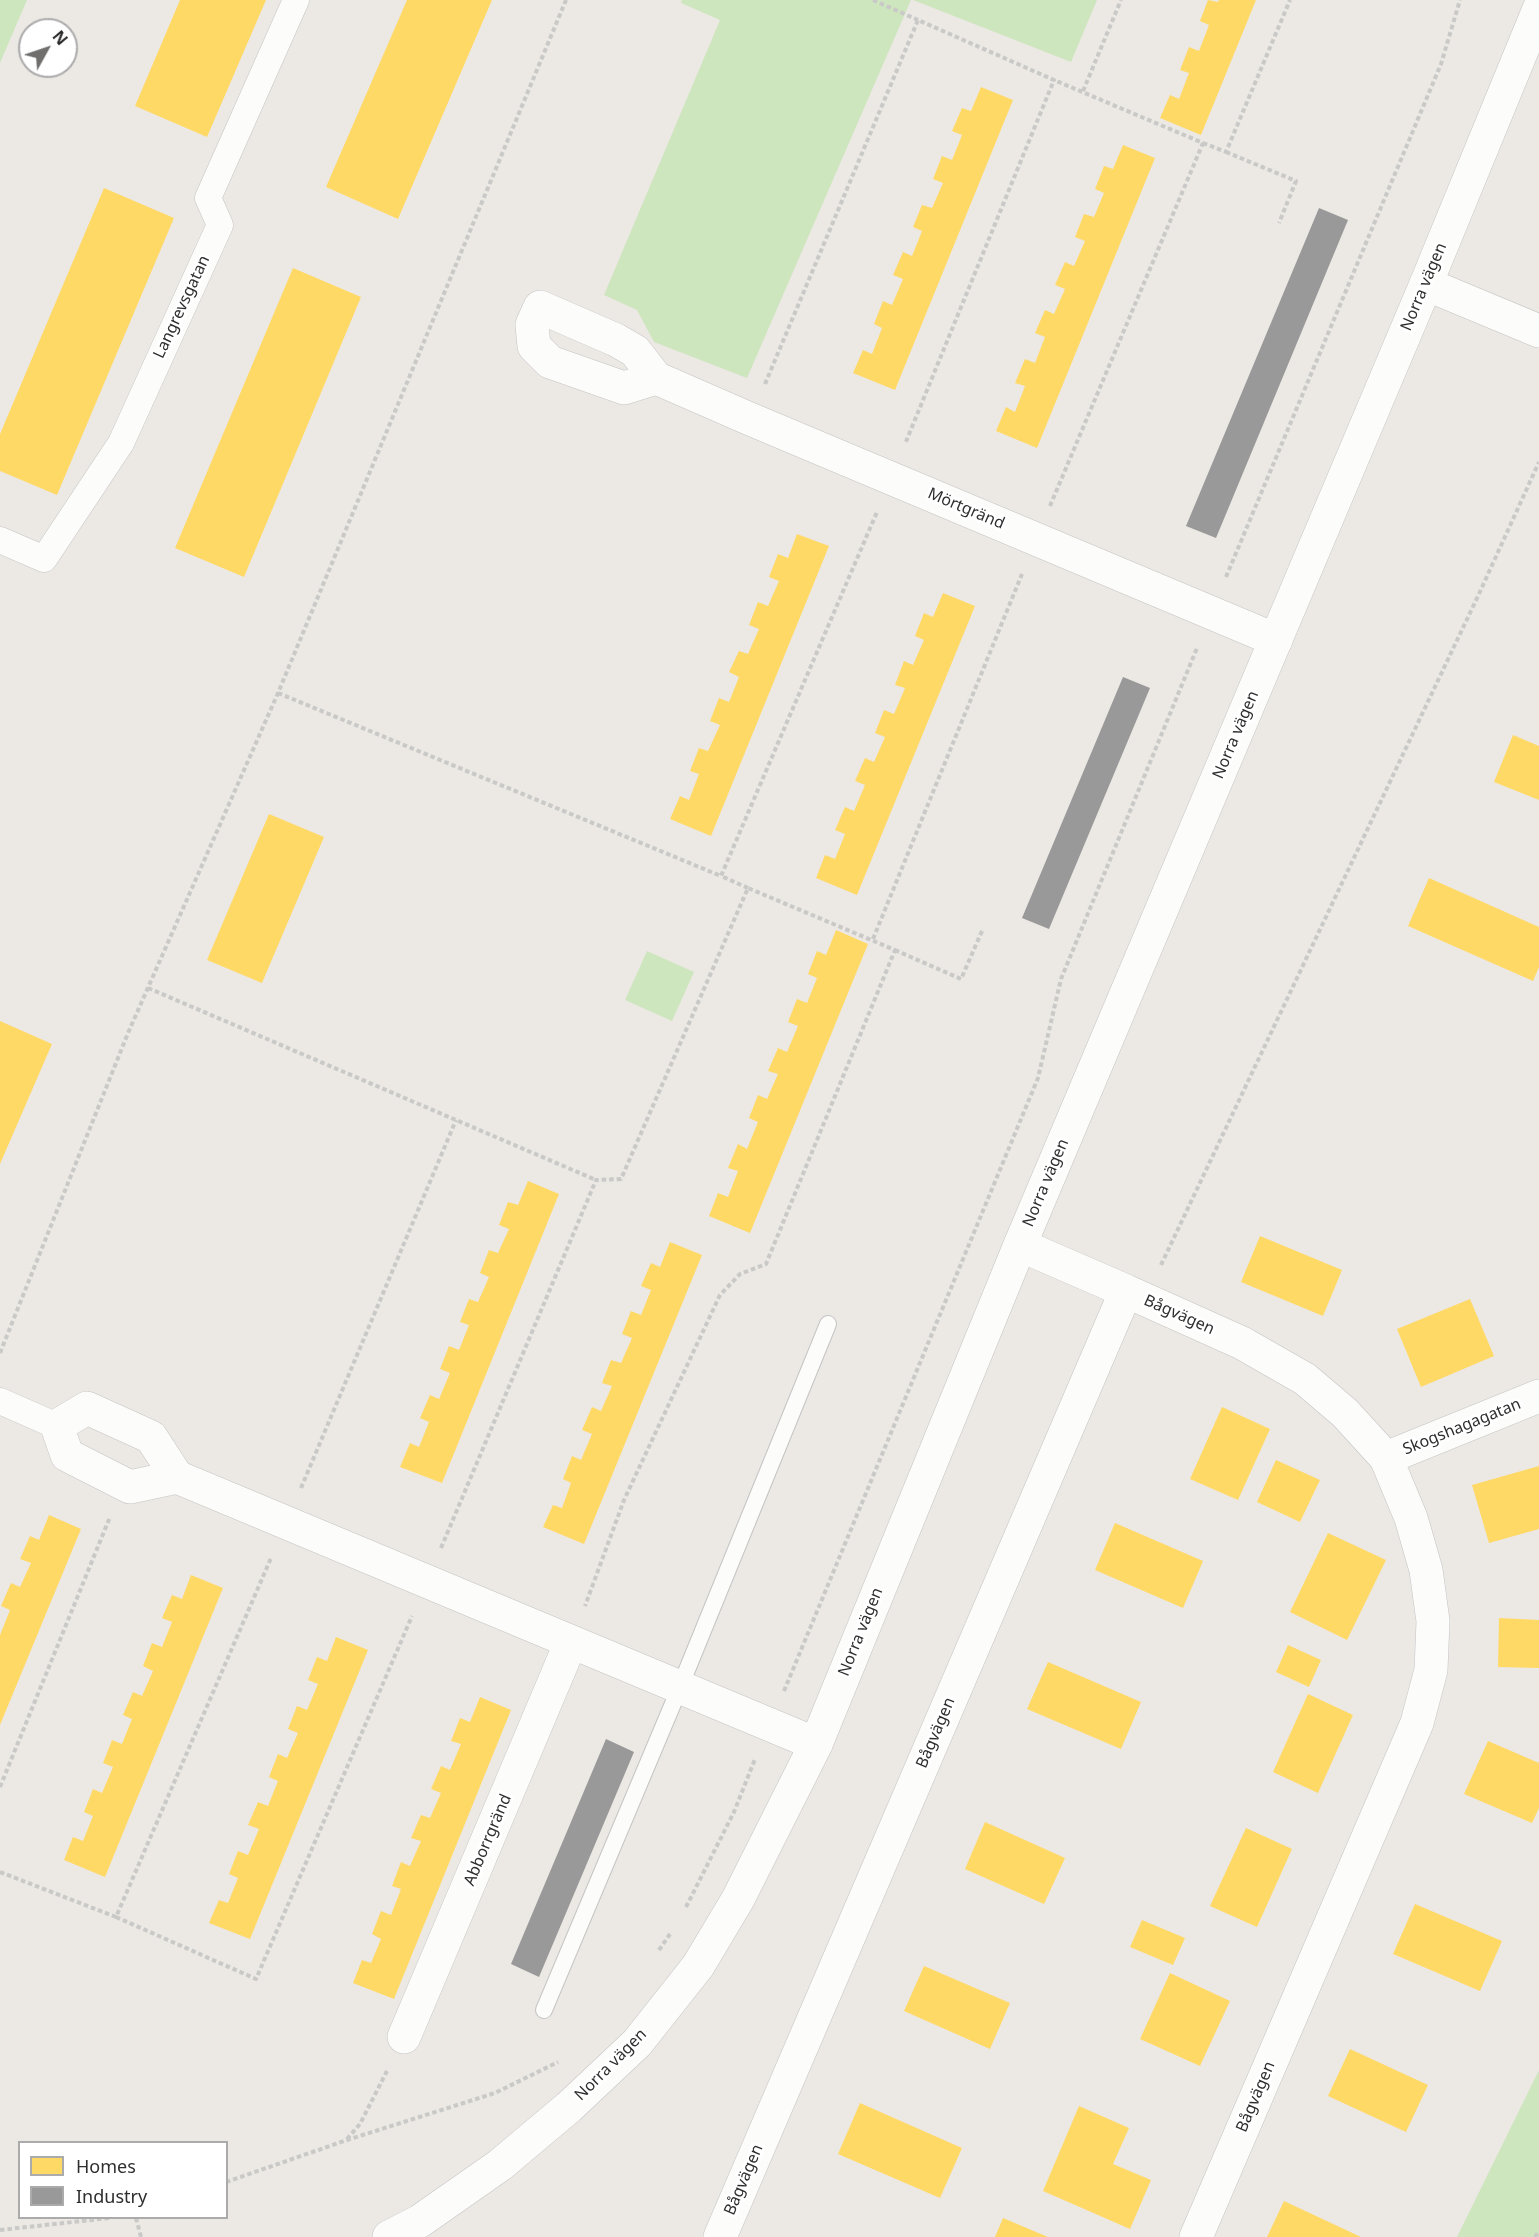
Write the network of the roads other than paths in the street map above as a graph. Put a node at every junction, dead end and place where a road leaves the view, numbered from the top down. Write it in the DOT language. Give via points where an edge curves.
graph roads {
  1 [pos="296,0"];
  2 [pos="1539,9"];
  3 [pos="1426,284"];
  4 [pos="1539,331"];
  5 [pos="656,378"];
  6 [pos="0,540"];
  7 [pos="1276,640"];
  8 [pos="1020,1245"];
  9 [pos="1136,1295"];
  10 [pos="828,1324"];
  11 [pos="1539,1396"];
  12 [pos="0,1401"];
  13 [pos="57,1426"];
  14 [pos="1386,1458"];
  15 [pos="177,1477"];
  16 [pos="571,1642"];
  17 [pos="680,1687"];
  18 [pos="816,1744"];
  19 [pos="544,2010"];
  20 [pos="404,2037"];
  21 [pos="389,2237"];
  22 [pos="720,2237"];
  23 [pos="1196,2237"];
  1 -- 6 [label="street, Langrevsgatan" via="208,198 220,225 121,443 44,559"];
  2 -- 3 [label="street, Norra vägen"];
  3 -- 4 [label="street"];
  3 -- 7 [label="street, Norra vägen"];
  5 -- 7 [label="street, Mörtgränd"];
  7 -- 8 [label="street, Norra vägen"];
  8 -- 9 [label="street"];
  8 -- 18 [label="street, Norra vägen"];
  9 -- 14 [label="street, Bågvägen" via="1242,1343 1305,1379 1345,1413"];
  9 -- 22 [label="street, Bågvägen"];
  10 -- 17 [label="lane"];
  11 -- 14 [label="street, Skogshagagatan"];
  12 -- 13 [label="street"];
  13 -- 15 [label="street" via="67,1455 130,1487"];
  13 -- 15 [label="street" via="87,1408 151,1437"];
  14 -- 23 [label="street, Bågvägen" via="1411,1518 1426,1570 1433,1621 1431,1670 1417,1723"];
  15 -- 16 [label="street"];
  16 -- 17 [label="street"];
  16 -- 20 [label="street, Abborrgränd"];
  17 -- 18 [label="street"];
  17 -- 19 [label="lane"];
  18 -- 21 [label="street, Norra vägen" via="738,1899 698,1966 637,2043 500,2165 420,2221"];
}
